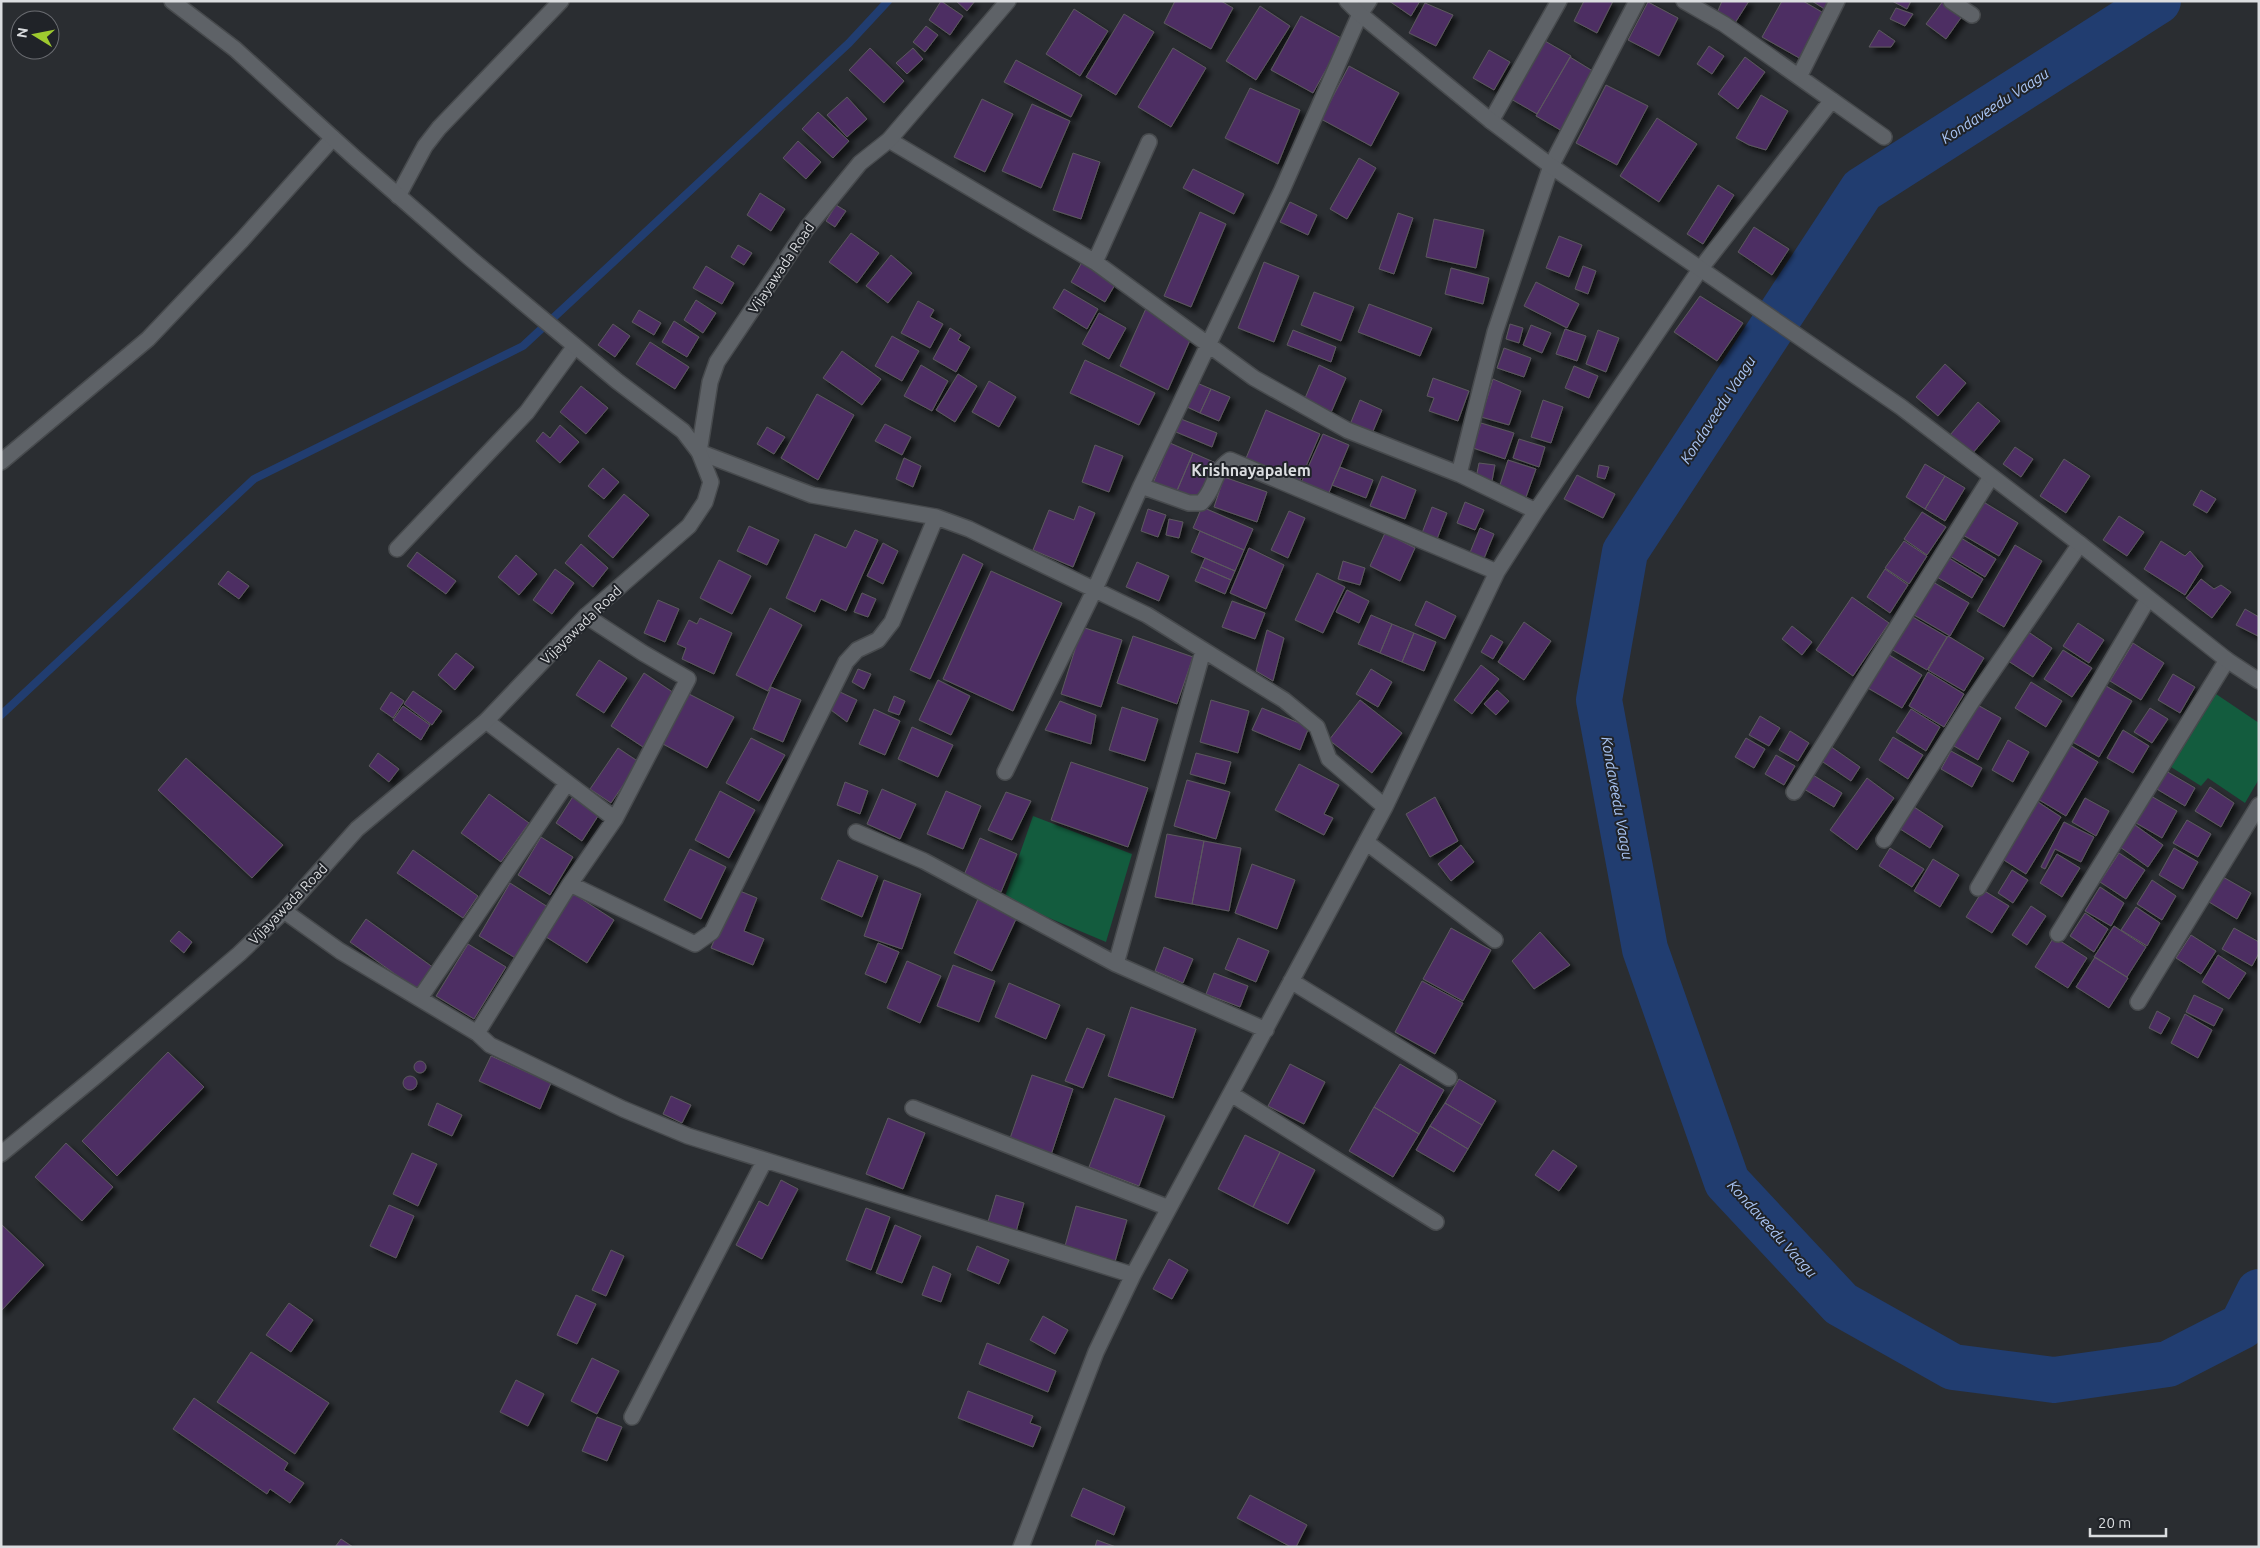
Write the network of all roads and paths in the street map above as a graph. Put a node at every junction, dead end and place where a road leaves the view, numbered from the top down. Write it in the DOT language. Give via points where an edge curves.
graph roads {
  1 [pos="172,1"];
  2 [pos="560,1"];
  3 [pos="1008,1"];
  4 [pos="1347,1"];
  5 [pos="1369,1"];
  6 [pos="1559,1"];
  7 [pos="1637,1"];
  8 [pos="1684,1"];
  9 [pos="1837,1"];
  10 [pos="1951,1"];
  11 [pos="1700,5"];
  12 [pos="1360,14"];
  13 [pos="1972,15"];
  14 [pos="1799,77"];
  15 [pos="1832,100"];
  16 [pos="1491,121"];
  17 [pos="1884,137"];
  18 [pos="333,138"];
  19 [pos="890,140"];
  20 [pos="1149,142"];
  21 [pos="1551,166"];
  22 [pos="398,196"];
  23 [pos="1095,262"];
  24 [pos="1701,268"];
  25 [pos="571,342"];
  26 [pos="1209,344"];
  27 [pos="698,452"];
  28 [pos="1,462"];
  29 [pos="1458,474"];
  30 [pos="1991,477"];
  31 [pos="1141,486"];
  32 [pos="1536,511"];
  33 [pos="936,517"];
  34 [pos="2080,544"];
  35 [pos="397,548"];
  36 [pos="1497,572"];
  37 [pos="1094,590"];
  38 [pos="2148,599"];
  39 [pos="586,616"];
  40 [pos="1203,651"];
  41 [pos="2227,660"];
  42 [pos="2259,681"];
  43 [pos="486,721"];
  44 [pos="1005,772"];
  45 [pos="567,783"];
  46 [pos="1794,792"];
  47 [pos="2259,805"];
  48 [pos="1385,807"];
  49 [pos="615,819"];
  50 [pos="856,832"];
  51 [pos="1884,840"];
  52 [pos="1366,842"];
  53 [pos="570,884"];
  54 [pos="1978,888"];
  55 [pos="284,911"];
  56 [pos="2058,934"];
  57 [pos="1495,940"];
  58 [pos="1116,964"];
  59 [pos="1291,981"];
  60 [pos="420,998"];
  61 [pos="2138,1002"];
  62 [pos="1266,1030"];
  63 [pos="477,1033"];
  64 [pos="1449,1078"];
  65 [pos="1230,1094"];
  66 [pos="913,1108"];
  67 [pos="1,1154"];
  68 [pos="765,1160"];
  69 [pos="1169,1208"];
  70 [pos="1436,1222"];
  71 [pos="1133,1276"];
  72 [pos="632,1417"];
  73 [pos="1020,1547"];
  1 -- 18 [label="street" via="235,49"];
  2 -- 22 [label="street" via="425,146"];
  3 -- 19 [label="street, Vijayawada Road"];
  4 -- 12 [label="street"];
  5 -- 12 [label="street"];
  6 -- 16 [label="street"];
  7 -- 21 [label="street"];
  8 -- 11 [label="street"];
  9 -- 14 [label="street"];
  10 -- 13 [label="street"];
  11 -- 14 [label="street"];
  12 -- 16 [label="street"];
  12 -- 26 [label="street"];
  14 -- 15 [label="street"];
  15 -- 17 [label="street"];
  15 -- 24 [label="street"];
  16 -- 21 [label="street"];
  18 -- 22 [label="street"];
  18 -- 28 [label="street" via="148,338"];
  19 -- 23 [label="street"];
  19 -- 27 [label="street, Vijayawada Road" via="860,163 807,228 717,362 710,382"];
  20 -- 23 [label="street"];
  21 -- 24 [label="street"];
  21 -- 29 [label="street" via="1500,316"];
  22 -- 25 [label="street"];
  23 -- 26 [label="street"];
  24 -- 30 [label="street" via="1901,407"];
  24 -- 32 [label="street"];
  25 -- 27 [label="street" via="617,382 683,431"];
  25 -- 35 [label="street" via="527,412"];
  26 -- 29 [label="street" via="1254,378 1347,430"];
  26 -- 31 [label="street"];
  27 -- 33 [label="street" via="812,495"];
  27 -- 39 [label="street, Vijayawada Road" via="711,482 705,502 689,526"];
  29 -- 32 [label="street"];
  30 -- 34 [label="street"];
  30 -- 46 [label="street"];
  31 -- 36 [label="street" via="1189,504 1201,503 1209,495 1220,467 1230,460"];
  31 -- 37 [label="street"];
  32 -- 36 [label="street"];
  33 -- 37 [label="street"];
  33 -- 53 [label="street" via="892,622 878,640 857,650 846,662 712,932 695,944"];
  34 -- 38 [label="street"];
  34 -- 51 [label="street" via="1973,700"];
  36 -- 48 [label="street"];
  37 -- 40 [label="street" via="1147,615"];
  37 -- 44 [label="street"];
  38 -- 41 [label="street"];
  38 -- 54 [label="street"];
  39 -- 43 [label="street, Vijayawada Road"];
  39 -- 49 [label="street" via="688,679"];
  40 -- 48 [label="street" via="1284,700 1317,727 1329,759"];
  40 -- 58 [label="street"];
  41 -- 42 [label="street"];
  41 -- 56 [label="street"];
  43 -- 45 [label="street"];
  43 -- 55 [label="street, Vijayawada Road" via="357,829"];
  45 -- 49 [label="street"];
  45 -- 60 [label="street"];
  47 -- 61 [label="street"];
  48 -- 52 [label="street"];
  49 -- 53 [label="street"];
  50 -- 58 [label="street" via="924,861"];
  52 -- 57 [label="street"];
  52 -- 59 [label="street"];
  53 -- 63 [label="street"];
  55 -- 60 [label="street" via="340,951"];
  55 -- 67 [label="street, Vijayawada Road" via="239,954"];
  58 -- 62 [label="street"];
  59 -- 62 [label="street"];
  59 -- 64 [label="street"];
  60 -- 63 [label="street"];
  62 -- 65 [label="street"];
  63 -- 68 [label="street" via="490,1045 623,1109 688,1136"];
  65 -- 69 [label="street"];
  65 -- 70 [label="street"];
  66 -- 69 [label="street"];
  68 -- 71 [label="street"];
  68 -- 72 [label="street"];
  69 -- 71 [label="street"];
  71 -- 73 [label="street" via="1096,1352"];
}
